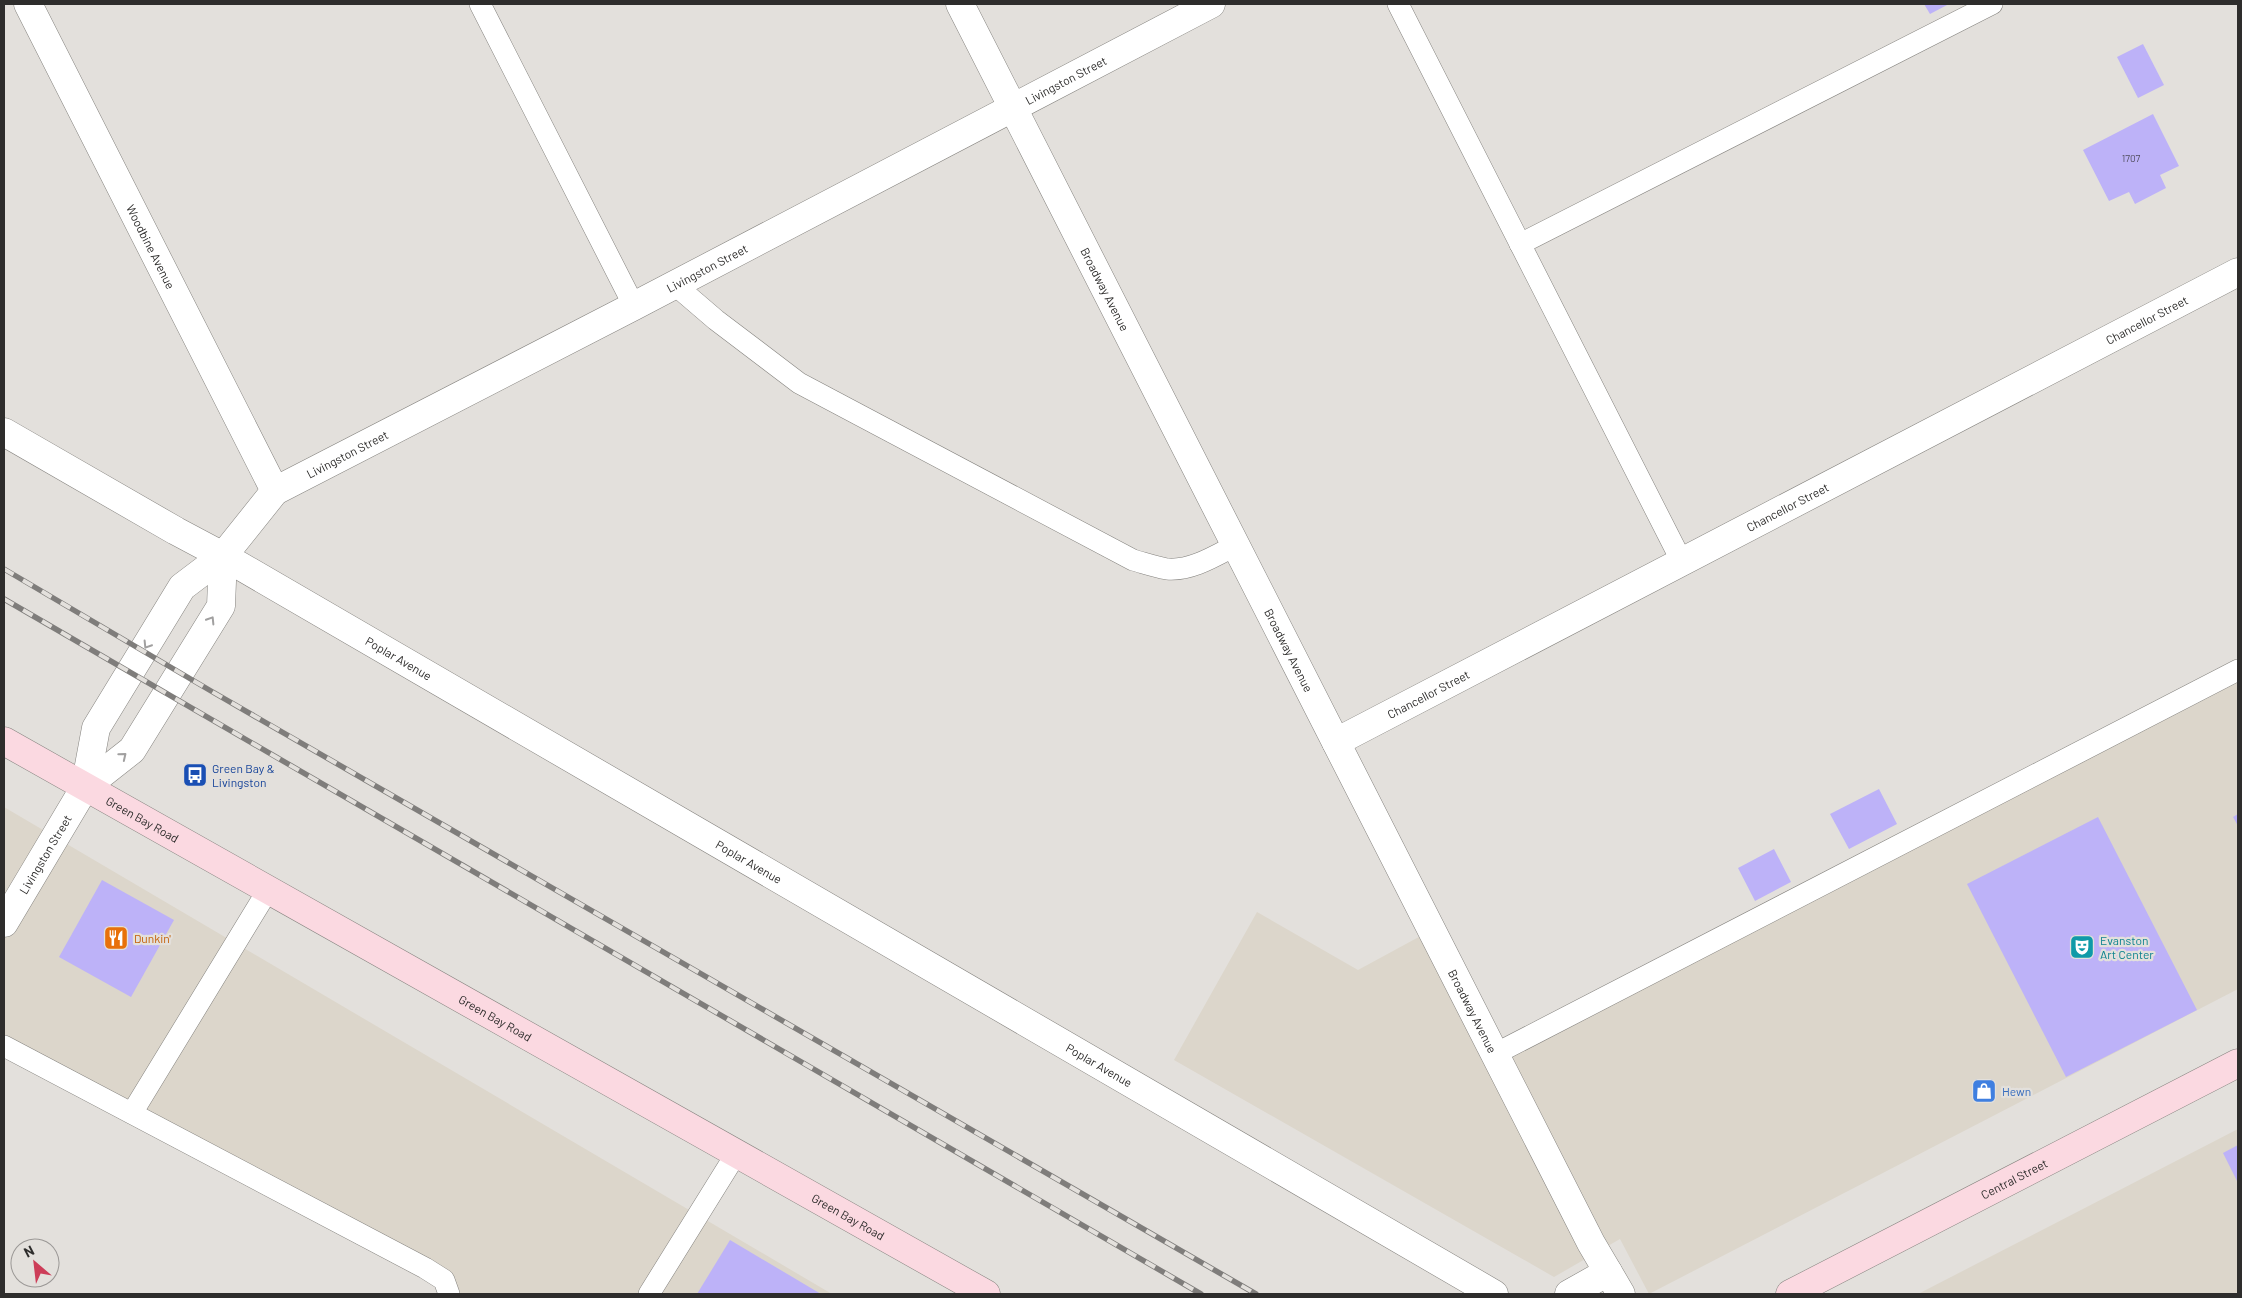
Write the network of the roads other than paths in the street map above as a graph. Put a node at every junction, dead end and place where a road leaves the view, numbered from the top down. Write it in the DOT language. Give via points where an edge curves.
graph roads {
  1 [pos="28,4"];
  2 [pos="480,4"];
  3 [pos="960,4"];
  4 [pos="1211,4"];
  5 [pos="1398,4"];
  6 [pos="1992,4"];
  7 [pos="1013,108"];
  8 [pos="1520,244"];
  9 [pos="2238,272"];
  10 [pos="674,284"];
  11 [pos="634,306"];
  12 [pos="4,432"];
  13 [pos="275,491"];
  14 [pos="1236,546"];
  15 [pos="223,556"];
  16 [pos="1682,562"];
  17 [pos="2238,670"];
  18 [pos="4,741"];
  19 [pos="1336,742"];
  20 [pos="85,787"];
  21 [pos="268,890"];
  22 [pos="4,923"];
  23 [pos="4,1046"];
  24 [pos="1495,1054"];
  25 [pos="2238,1062"];
  26 [pos="132,1113"];
  27 [pos="736,1154"];
  28 [pos="1614,1283"];
  29 [pos="450,1294"];
  30 [pos="649,1294"];
  31 [pos="986,1294"];
  32 [pos="1494,1294"];
  33 [pos="1569,1294"];
  34 [pos="1790,1294"];
  1 -- 13 [label="street, Woodbine Avenue"];
  2 -- 11 [label="lane"];
  3 -- 7 [label="street, Broadway Avenue"];
  4 -- 7 [label="street, Livingston Street"];
  5 -- 8 [label="lane"];
  6 -- 8 [label="lane"];
  7 -- 10 [label="street, Livingston Street"];
  7 -- 14 [label="street, Broadway Avenue"];
  8 -- 16 [label="lane"];
  9 -- 16 [label="street, Chancellor Street"];
  10 -- 11 [label="street, Livingston Street"];
  10 -- 14 [label="lane" via="799,383 1133,560 1168,569 1183,568"];
  11 -- 13 [label="street, Livingston Street"];
  12 -- 15 [label="street, Poplar Avenue"];
  13 -- 15 [label="street, Livingston Street"];
  14 -- 19 [label="street, Broadway Avenue"];
  15 -- 20 [label="street, Livingston Street, one-way" via="182,588 96,728"];
  20 -- 15 [label="street, Livingston Street, one-way" via="132,750 221,606"];
  15 -- 32 [label="street, Poplar Avenue"];
  16 -- 19 [label="street, Chancellor Street"];
  17 -- 24 [label="lane"];
  18 -- 20 [label="main road, Green Bay Road"];
  19 -- 24 [label="street, Broadway Avenue"];
  20 -- 21 [label="main road, Green Bay Road"];
  20 -- 22 [label="street, Livingston Street"];
  21 -- 26 [label="lane"];
  21 -- 27 [label="main road, Green Bay Road"];
  23 -- 26 [label="lane"];
  24 -- 28 [label="street, Broadway Avenue"];
  25 -- 34 [label="main road, Central Street"];
  26 -- 29 [label="lane" via="425,1268 444,1280"];
  27 -- 30 [label="lane"];
  27 -- 31 [label="main road, Green Bay Road"];
  28 -- 33 [label="street"];
}
